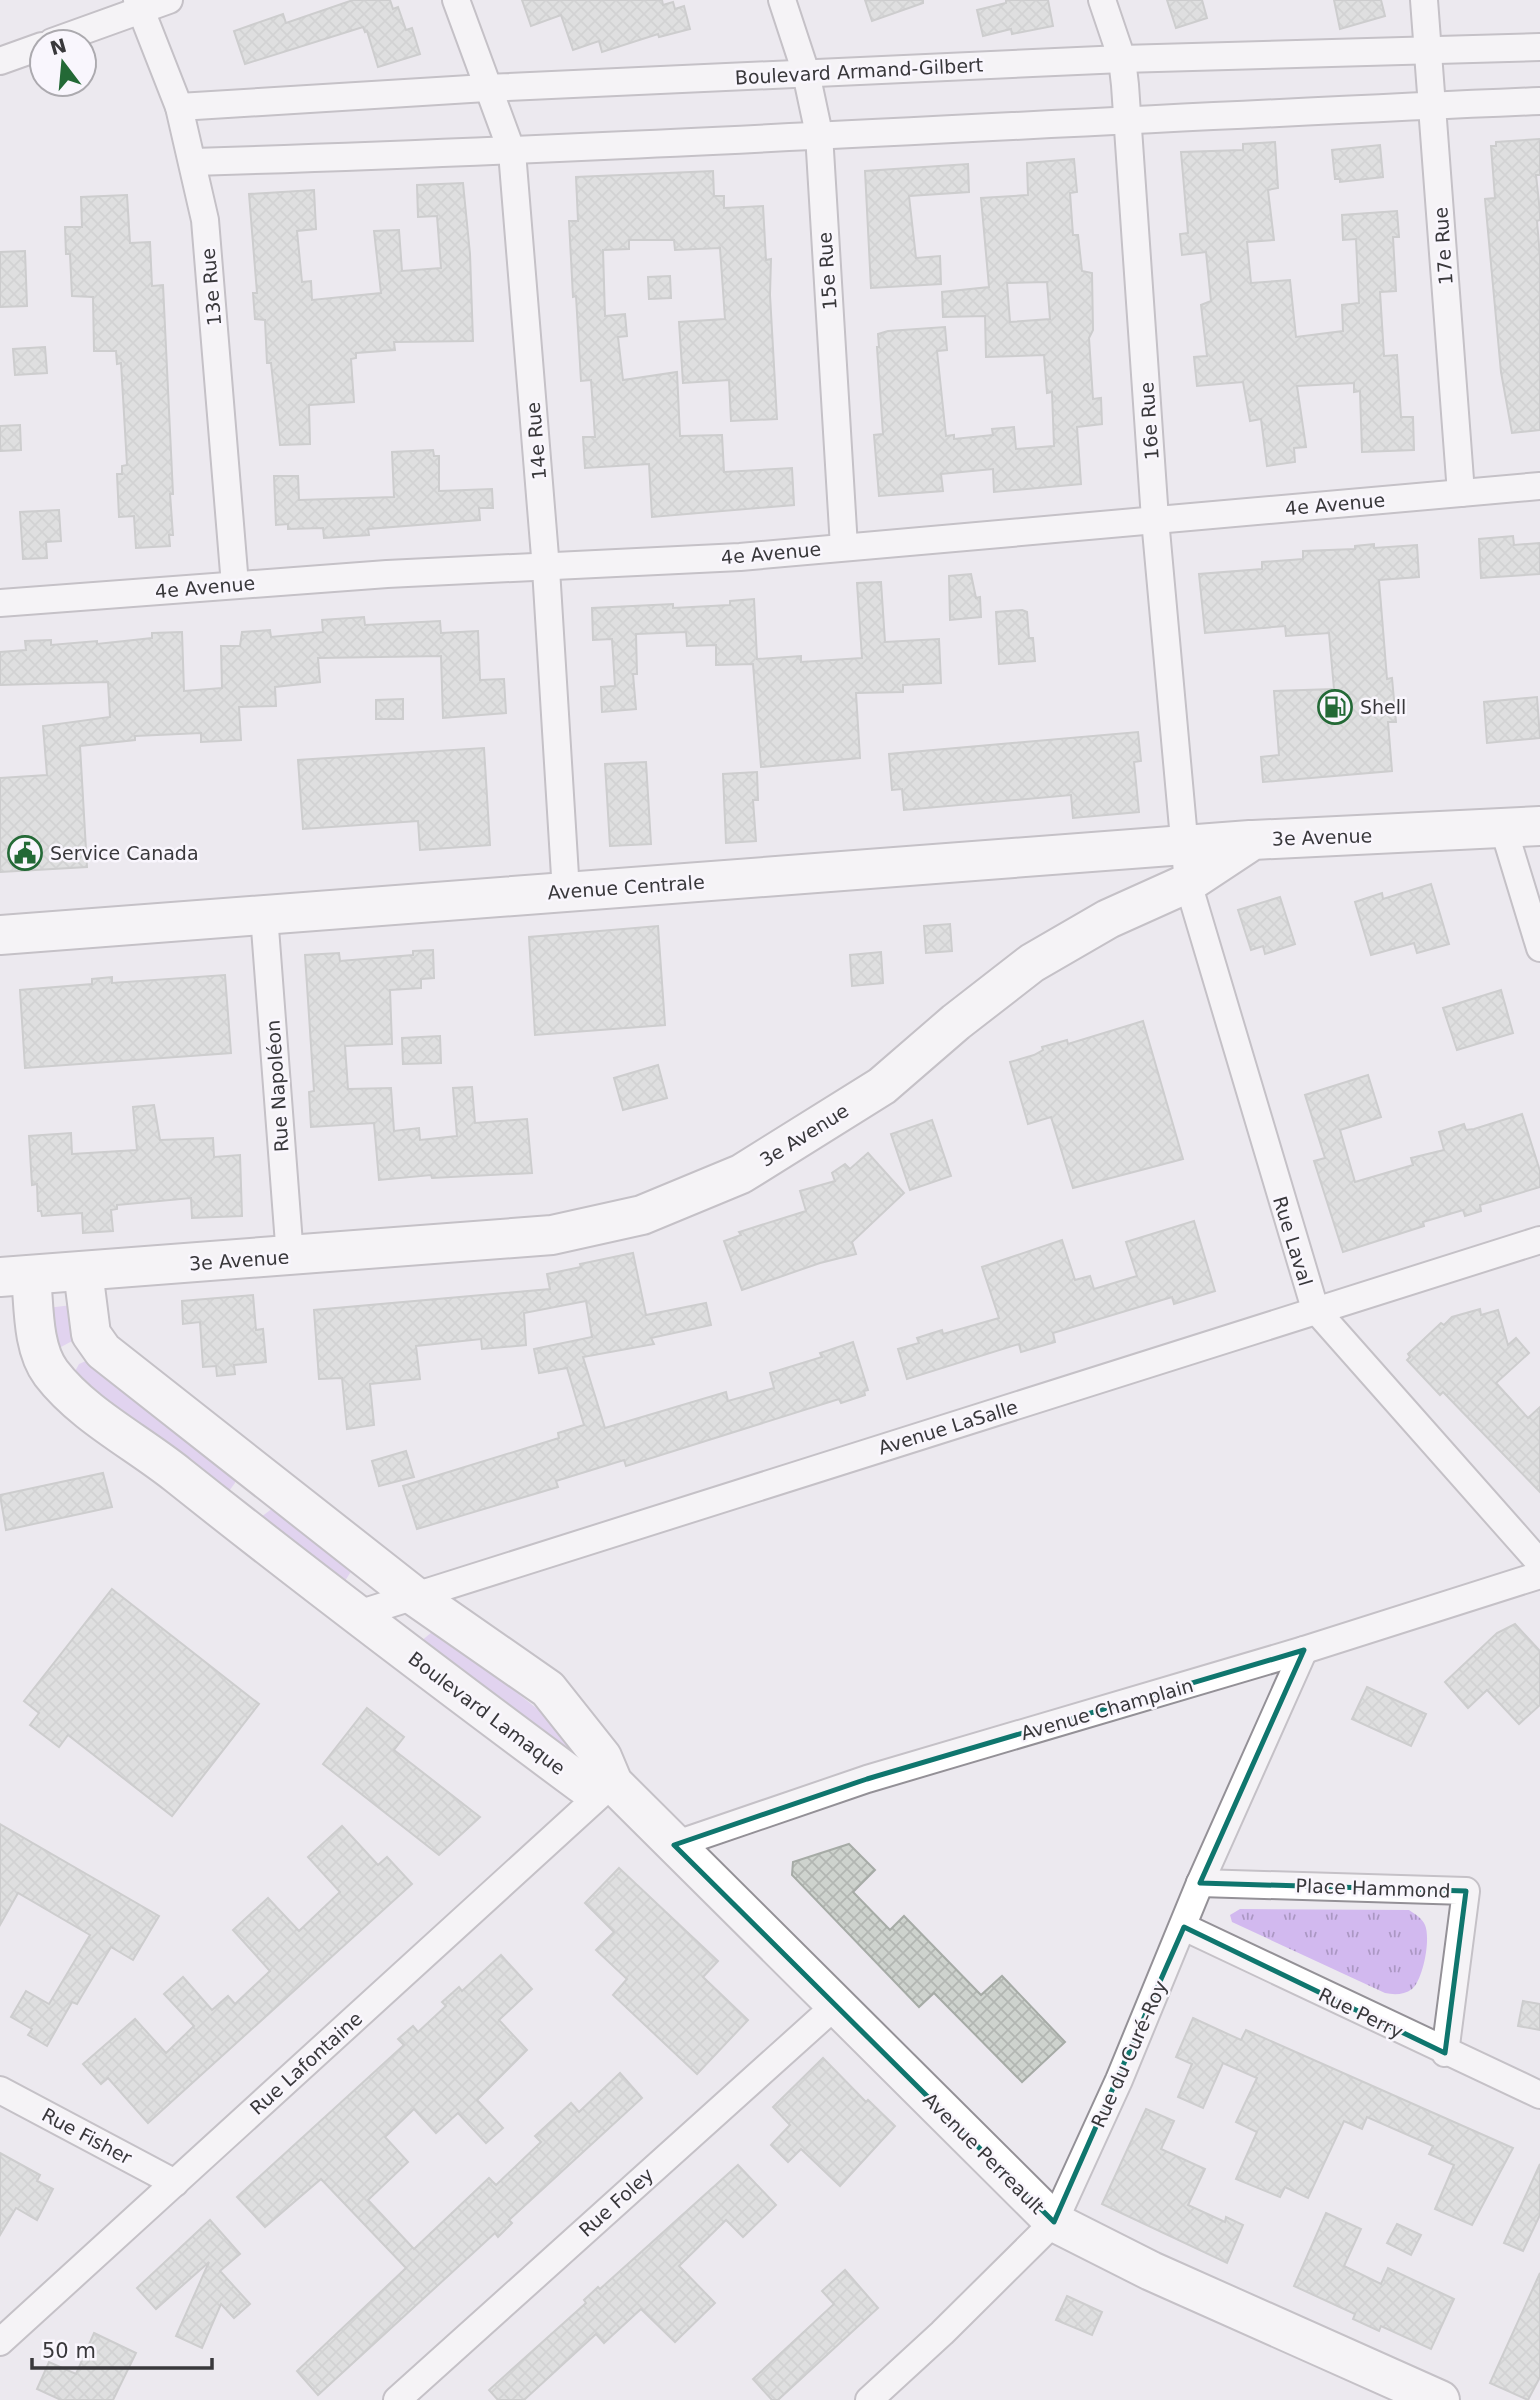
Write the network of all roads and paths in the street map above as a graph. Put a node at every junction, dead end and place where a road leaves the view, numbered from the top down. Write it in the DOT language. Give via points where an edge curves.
graph roads {
  1 [pos="169,0"];
  2 [pos="456,0"];
  3 [pos="782,0"];
  4 [pos="1102,0"];
  5 [pos="1424,0"];
  6 [pos="138,5"];
  7 [pos="85,28"];
  8 [pos="1540,47"];
  9 [pos="28,51"];
  10 [pos="1428,51"];
  11 [pos="1122,59"];
  12 [pos="0,61"];
  13 [pos="806,73"];
  14 [pos="486,88"];
  15 [pos="1540,101"];
  16 [pos="1432,106"];
  17 [pos="179,107"];
  18 [pos="1128,123"];
  19 [pos="819,134"];
  20 [pos="512,152"];
  21 [pos="194,162"];
  22 [pos="1540,486"];
  23 [pos="1461,493"];
  24 [pos="1155,519"];
  25 [pos="844,547"];
  26 [pos="546,569"];
  27 [pos="235,585"];
  28 [pos="0,603"];
  29 [pos="1522,828"];
  30 [pos="1252,839"];
  31 [pos="1183,845"];
  32 [pos="1188,883"];
  33 [pos="566,892"];
  34 [pos="264,915"];
  35 [pos="0,935"];
  36 [pos="1540,948"];
  37 [pos="1540,1240"];
  38 [pos="290,1257"];
  39 [pos="83,1271"];
  40 [pos="16,1276"];
  41 [pos="1315,1309"];
  42 [pos="1540,1563"];
  43 [pos="1540,1575"];
  44 [pos="413,1595"];
  45 [pos="355,1615"];
  46 [pos="1304,1650"];
  47 [pos="613,1783"];
  48 [pos="674,1845"];
  49 [pos="1200,1883"];
  50 [pos="1184,1927"];
  51 [pos="836,2006"];
  52 [pos="1445,2053"];
  53 [pos="0,2090"];
  54 [pos="1540,2095"];
  55 [pos="175,2183"];
  56 [pos="1054,2222"];
  57 [pos="0,2342"];
  58 [pos="397,2400"];
  59 [pos="869,2400"];
  60 [pos="1440,2400"];
  1 -- 6 [label="street"];
  2 -- 14 [label="street, 14e Rue"];
  3 -- 13 [label="street, 15e Rue"];
  4 -- 11 [label="street, 16e Rue"];
  5 -- 10 [label="street, 17e Rue"];
  6 -- 7 [label="street"];
  6 -- 17 [label="street, 13e Rue"];
  8 -- 10 [label="street, Boulevard Armand-Gilbert"];
  9 -- 12 [label="street"];
  10 -- 11 [label="street, Boulevard Armand-Gilbert"];
  10 -- 16 [label="street, 17e Rue"];
  11 -- 13 [label="street, Boulevard Armand-Gilbert"];
  11 -- 18 [label="street, 16e Rue"];
  13 -- 14 [label="street, Boulevard Armand-Gilbert"];
  13 -- 19 [label="street, 15e Rue"];
  14 -- 17 [label="street, Boulevard Armand-Gilbert"];
  14 -- 20 [label="street, 14e Rue"];
  15 -- 16 [label="street"];
  16 -- 18 [label="street"];
  16 -- 23 [label="street, 17e Rue"];
  17 -- 21 [label="street, 13e Rue"];
  18 -- 19 [label="street"];
  18 -- 24 [label="street, 16e Rue"];
  19 -- 20 [label="street"];
  19 -- 25 [label="street, 15e Rue"];
  20 -- 21 [label="street"];
  20 -- 26 [label="street, 14e Rue"];
  21 -- 27 [label="street, 13e Rue" via="205,220"];
  22 -- 23 [label="street, 4e Avenue"];
  23 -- 24 [label="street, 4e Avenue"];
  24 -- 25 [label="street, 4e Avenue"];
  24 -- 31 [label="street, 16e Rue"];
  25 -- 26 [label="street, 4e Avenue"];
  26 -- 27 [label="street, 4e Avenue"];
  26 -- 33 [label="street, 14e Rue"];
  27 -- 28 [label="street, 4e Avenue"];
  29 -- 30 [label="street, 3e Avenue"];
  29 -- 36 [label="street"];
  30 -- 31 [label="street, Avenue Centrale"];
  30 -- 32 [label="street, 3e Avenue"];
  31 -- 32 [label="street, Rue Laval"];
  31 -- 33 [label="street, Avenue Centrale"];
  32 -- 38 [label="street, 3e Avenue" via="1108,919 1032,963 882,1086 792,1144 699,1193 642,1215 552,1235"];
  32 -- 41 [label="street, Rue Laval"];
  33 -- 34 [label="street, Avenue Centrale"];
  34 -- 35 [label="street, Avenue Centrale"];
  34 -- 38 [label="street, Rue Napoléon"];
  37 -- 41 [label="street, Avenue LaSalle"];
  38 -- 39 [label="street, 3e Avenue"];
  39 -- 40 [label="street, 3e Avenue"];
  39 -- 44 [label="street, Boulevard Lamaque" via="91,1334 103,1351"];
  40 -- 45 [label="street, Boulevard Lamaque" via="40,1351 69,1394 157,1457"];
  41 -- 42 [label="street, Rue Laval"];
  41 -- 44 [label="street, Avenue LaSalle"];
  43 -- 46 [label="street, Avenue Champlain"];
  44 -- 45 [label="street, Avenue LaSalle"];
  44 -- 47 [label="street, Boulevard Lamaque" via="548,1689 602,1756"];
  45 -- 47 [label="street, Boulevard Lamaque" via="582,1784"];
  46 -- 48 [label="street, Avenue Champlain" via="867,1779"];
  46 -- 49 [label="street, Rue du Curé-Roy"];
  47 -- 48 [label="street, Avenue Perreault"];
  47 -- 55 [label="street, Rue Lafontaine"];
  48 -- 51 [label="street, Avenue Perreault"];
  49 -- 50 [label="street, Rue du Curé-Roy"];
  49 -- 52 [label="street, Place Hammond" via="1466,1891"];
  50 -- 52 [label="street, Rue Perry"];
  50 -- 56 [label="street, Rue du Curé-Roy"];
  51 -- 56 [label="street, Avenue Perreault"];
  51 -- 58 [label="street, Rue Foley"];
  52 -- 54 [label="street, Rue Perry"];
  53 -- 55 [label="street, Rue Fisher"];
  55 -- 57 [label="street, Rue Lafontaine"];
  56 -- 59 [label="street, Rue du Curé-Roy"];
  56 -- 60 [label="street, Avenue Perreault" via="1151,2271"];
}
